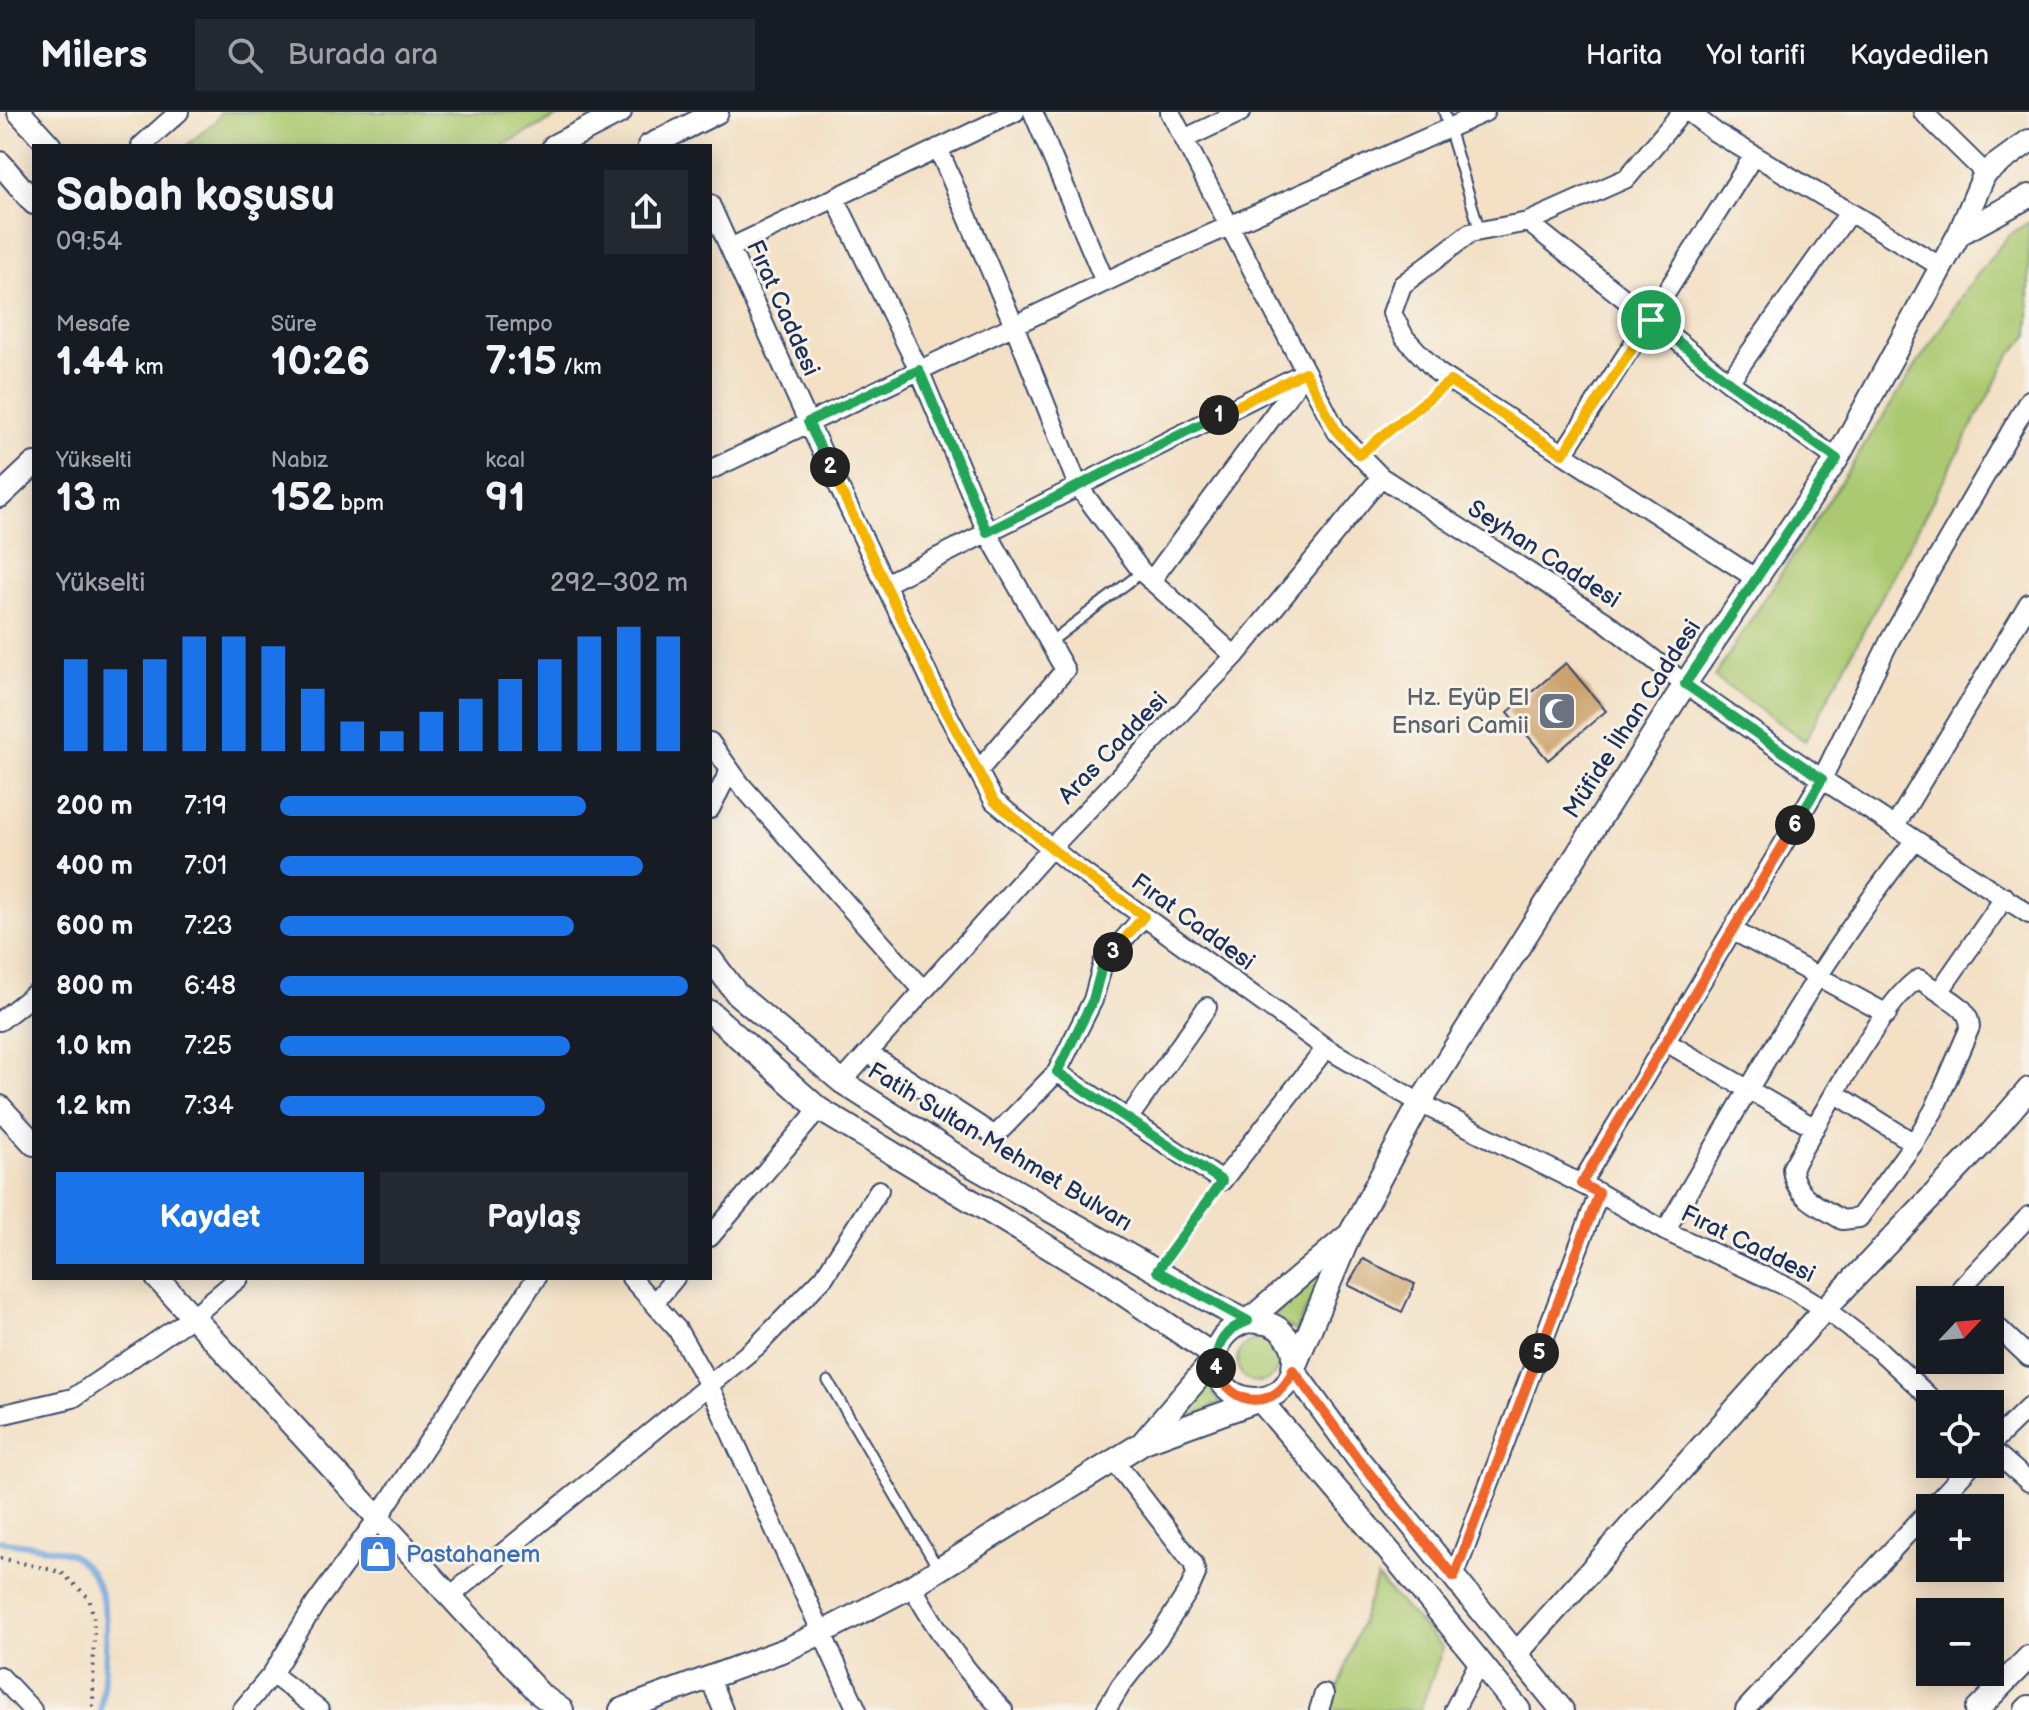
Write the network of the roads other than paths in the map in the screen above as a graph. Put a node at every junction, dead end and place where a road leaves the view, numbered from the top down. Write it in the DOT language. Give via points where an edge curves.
graph roads {
  1 [pos="19,112"];
  2 [pos="179,112"];
  3 [pos="620,112"];
  4 [pos="717,112"];
  5 [pos="1015,112"];
  6 [pos="1033,112"];
  7 [pos="1170,112"];
  8 [pos="1241,112"];
  9 [pos="1485,112"];
  10 [pos="1682,112"];
  11 [pos="1689,112"];
  12 [pos="1923,112"];
  13 [pos="1446,120"];
  14 [pos="680,139"];
  15 [pos="1184,139"];
  16 [pos="2029,141"];
  17 [pos="48,144"];
  18 [pos="143,144"];
  19 [pos="558,144"];
  20 [pos="658,144"];
  21 [pos="938,148"];
  22 [pos="1754,155"];
  23 [pos="0,163"];
  24 [pos="1985,173"];
  25 [pos="2029,196"];
  26 [pos="835,198"];
  27 [pos="32,201"];
  28 [pos="712,208"];
  29 [pos="1849,213"];
  30 [pos="1528,222"];
  31 [pos="1229,226"];
  32 [pos="1480,231"];
  33 [pos="1959,234"];
  34 [pos="730,248"];
  35 [pos="1940,266"];
  36 [pos="1105,282"];
  37 [pos="1651,320"];
  38 [pos="1014,325"];
  39 [pos="919,370"];
  40 [pos="1305,372"];
  41 [pos="1450,381"];
  42 [pos="1729,382"];
  43 [pos="2029,400"];
  44 [pos="808,422"];
  45 [pos="1563,454"];
  46 [pos="1359,455"];
  47 [pos="1837,459"];
  48 [pos="32,466"];
  49 [pos="712,469"];
  50 [pos="1381,477"];
  51 [pos="1078,486"];
  52 [pos="0,496"];
  53 [pos="987,532"];
  54 [pos="1146,577"];
  55 [pos="1755,578"];
  56 [pos="885,584"];
  57 [pos="2029,603"];
  58 [pos="1049,643"];
  59 [pos="1235,656"];
  60 [pos="1685,684"];
  61 [pos="712,745"];
  62 [pos="730,770"];
  63 [pos="978,771"];
  64 [pos="1822,779"];
  65 [pos="712,805"];
  66 [pos="1895,826"];
  67 [pos="1915,840"];
  68 [pos="1051,848"];
  69 [pos="2005,897"];
  70 [pos="2029,914"];
  71 [pos="1144,916"];
  72 [pos="1732,930"];
  73 [pos="712,961"];
  74 [pos="1819,976"];
  75 [pos="923,990"];
  76 [pos="1939,992"];
  77 [pos="32,996"];
  78 [pos="1207,1007"];
  79 [pos="712,1014"];
  80 [pos="1887,1014"];
  81 [pos="0,1021"];
  82 [pos="1666,1042"];
  83 [pos="1326,1048"];
  84 [pos="868,1053"];
  85 [pos="1057,1072"];
  86 [pos="842,1082"];
  87 [pos="1749,1089"];
  88 [pos="2029,1089"];
  89 [pos="1835,1093"];
  90 [pos="1420,1103"];
  91 [pos="0,1107"];
  92 [pos="819,1109"];
  93 [pos="1128,1119"];
  94 [pos="1815,1128"];
  95 [pos="32,1142"];
  96 [pos="1914,1143"];
  97 [pos="1222,1181"];
  98 [pos="1581,1184"];
  99 [pos="879,1190"];
  100 [pos="1599,1193"];
  101 [pos="2029,1216"];
  102 [pos="1665,1231"];
  103 [pos="1350,1234"];
  104 [pos="712,1235"];
  105 [pos="2022,1237"];
  106 [pos="1157,1271"];
  107 [pos="159,1280"];
  108 [pos="237,1280"];
  109 [pos="535,1280"];
  110 [pos="633,1280"];
  111 [pos="673,1280"];
  112 [pos="1963,1286"];
  113 [pos="654,1303"];
  114 [pos="1825,1309"];
  115 [pos="192,1317"];
  116 [pos="1248,1321"];
  117 [pos="2004,1333"];
  118 [pos="1216,1357"];
  119 [pos="2029,1357"];
  120 [pos="1293,1370"];
  121 [pos="828,1381"];
  122 [pos="709,1385"];
  123 [pos="1922,1390"];
  124 [pos="1260,1400"];
  125 [pos="2029,1407"];
  126 [pos="0,1415"];
  127 [pos="2004,1432"];
  128 [pos="1144,1442"];
  129 [pos="1113,1459"];
  130 [pos="2004,1459"];
  131 [pos="1959,1478"];
  132 [pos="2029,1482"];
  133 [pos="1945,1494"];
  134 [pos="378,1518"];
  135 [pos="1916,1525"];
  136 [pos="939,1569"];
  137 [pos="1454,1577"];
  138 [pos="912,1586"];
  139 [pos="450,1596"];
  140 [pos="821,1633"];
  141 [pos="1516,1654"];
  142 [pos="2029,1657"];
  143 [pos="1479,1662"];
  144 [pos="272,1674"];
  145 [pos="0,1676"];
  146 [pos="709,1677"];
  147 [pos="32,1710"];
  148 [pos="242,1710"];
  149 [pos="319,1710"];
  150 [pos="562,1710"];
  151 [pos="621,1710"];
  152 [pos="723,1710"];
  153 [pos="857,1710"];
  154 [pos="1003,1710"];
  155 [pos="1106,1710"];
  156 [pos="1454,1710"];
  157 [pos="1519,1710"];
  158 [pos="1562,1710"];
  159 [pos="1745,1710"];
  160 [pos="1977,1710"];
  1 -- 17 [label="street"];
  2 -- 18 [label="street"];
  3 -- 19 [label="street"];
  4 -- 14 [label="street"];
  5 -- 21 [label="street"];
  6 -- 36 [label="street"];
  7 -- 15 [label="street, Seyhan Caddesi"];
  8 -- 15 [label="street"];
  9 -- 13 [label="street"];
  10 -- 30 [label="street" via="1627,178"];
  11 -- 22 [label="street"];
  12 -- 24 [label="street"];
  13 -- 31 [label="street"];
  13 -- 32 [label="lane"];
  14 -- 20 [label="street"];
  15 -- 31 [label="street, Seyhan Caddesi"];
  16 -- 24 [label="street"];
  21 -- 26 [label="street"];
  21 -- 38 [label="street"];
  22 -- 29 [label="street"];
  22 -- 37 [label="street"];
  23 -- 27 [label="street"];
  24 -- 33 [label="street, Müfide İlhan Caddesi"];
  25 -- 33 [label="street"];
  26 -- 34 [label="street"];
  26 -- 39 [label="street"];
  28 -- 34 [label="street, Fırat Caddesi"];
  29 -- 35 [label="street"];
  29 -- 42 [label="street"];
  30 -- 32 [label="street"];
  30 -- 37 [label="street"];
  31 -- 36 [label="street"];
  31 -- 40 [label="street, Seyhan Caddesi"];
  32 -- 41 [label="street" via="1470,233 1402,285 1392,313 1405,338"];
  33 -- 35 [label="street, Müfide İlhan Caddesi"];
  34 -- 44 [label="street, Fırat Caddesi"];
  35 -- 47 [label="street, Müfide İlhan Caddesi"];
  36 -- 38 [label="street"];
  37 -- 42 [label="street"];
  37 -- 45 [label="street"];
  38 -- 39 [label="street"];
  38 -- 51 [label="street"];
  39 -- 44 [label="street"];
  39 -- 53 [label="street"];
  40 -- 46 [label="street, Seyhan Caddesi" via="1337,432"];
  40 -- 51 [label="street"];
  40 -- 54 [label="street"];
  41 -- 45 [label="street"];
  41 -- 46 [label="lane"];
  42 -- 47 [label="street"];
  43 -- 64 [label="street" via="1890,640"];
  44 -- 49 [label="street"];
  44 -- 56 [label="street, Fırat Caddesi"];
  45 -- 55 [label="street"];
  46 -- 50 [label="street, Seyhan Caddesi"];
  47 -- 55 [label="street, Müfide İlhan Caddesi"];
  48 -- 52 [label="street"];
  50 -- 59 [label="street, Aras Caddesi"];
  50 -- 60 [label="street, Seyhan Caddesi" via="1606,622"];
  51 -- 53 [label="street"];
  51 -- 54 [label="street"];
  53 -- 56 [label="street"];
  53 -- 58 [label="street"];
  54 -- 58 [label="lane"];
  54 -- 59 [label="street"];
  55 -- 60 [label="street, Müfide İlhan Caddesi"];
  56 -- 63 [label="street, Fırat Caddesi"];
  57 -- 66 [label="street"];
  58 -- 63 [label="street" via="1065,670"];
  59 -- 68 [label="street, Aras Caddesi"];
  60 -- 64 [label="street, Seyhan Caddesi"];
  60 -- 90 [label="street, Müfide İlhan Caddesi"];
  61 -- 62 [label="street"];
  62 -- 65 [label="street"];
  62 -- 75 [label="street"];
  63 -- 68 [label="street, Fırat Caddesi" via="994,801"];
  64 -- 66 [label="street, Seyhan Caddesi"];
  64 -- 72 [label="street"];
  66 -- 67 [label="street, Seyhan Caddesi"];
  67 -- 69 [label="street, Seyhan Caddesi"];
  67 -- 74 [label="street" via="1870,896"];
  68 -- 71 [label="street, Fırat Caddesi"];
  68 -- 75 [label="street, Aras Caddesi"];
  69 -- 70 [label="street, Seyhan Caddesi"];
  69 -- 76 [label="street"];
  71 -- 83 [label="street, Fırat Caddesi"];
  71 -- 85 [label="street" via="1103,963 1093,1000"];
  72 -- 74 [label="street"];
  72 -- 82 [label="street"];
  73 -- 86 [label="street, Fatih Sultan Mehmet Bulvarı" via="737,994"];
  74 -- 80 [label="street"];
  74 -- 87 [label="street"];
  75 -- 84 [label="street, Aras Caddesi"];
  76 -- 80 [label="street" via="1919,979 1911,982"];
  76 -- 96 [label="street" via="1964,1009 1970,1027"];
  77 -- 81 [label="street"];
  78 -- 93 [label="street"];
  79 -- 92 [label="street"];
  80 -- 89 [label="street"];
  82 -- 87 [label="street"];
  82 -- 98 [label="street"];
  83 -- 90 [label="street, Fırat Caddesi"];
  83 -- 97 [label="street"];
  84 -- 85 [label="street" via="995,1136"];
  84 -- 86 [label="street, Aras Caddesi"];
  85 -- 93 [label="street"];
  86 -- 106 [label="street, Fatih Sultan Mehmet Bulvarı" via="969,1164"];
  87 -- 94 [label="street"];
  87 -- 102 [label="street"];
  88 -- 114 [label="street"];
  89 -- 94 [label="street"];
  89 -- 96 [label="street"];
  90 -- 98 [label="street, Fırat Caddesi"];
  90 -- 103 [label="street, Müfide İlhan Caddesi"];
  91 -- 95 [label="street"];
  92 -- 104 [label="street"];
  92 -- 118 [label="street" via="1098,1277"];
  93 -- 97 [label="street"];
  94 -- 96 [label="street" via="1792,1168 1793,1180 1797,1191 1842,1220 1859,1218"];
  97 -- 106 [label="lane"];
  98 -- 100 [label="street, Fırat Caddesi"];
  99 -- 122 [label="street" via="824,1277 757,1346"];
  100 -- 102 [label="street, Fırat Caddesi"];
  100 -- 137 [label="street"];
  101 -- 105 [label="street"];
  102 -- 114 [label="street, Fırat Caddesi"];
  103 -- 116 [label="street"];
  103 -- 120 [label="street, Müfide İlhan Caddesi"];
  105 -- 112 [label="street"];
  106 -- 116 [label="street, Fatih Sultan Mehmet Bulvarı"];
  107 -- 115 [label="street"];
  108 -- 115 [label="street"];
  109 -- 134 [label="street"];
  110 -- 113 [label="street"];
  111 -- 113 [label="street"];
  113 -- 122 [label="street" via="677,1329"];
  114 -- 123 [label="street, Fırat Caddesi"];
  114 -- 141 [label="street"];
  115 -- 126 [label="street" via="73,1398"];
  115 -- 134 [label="street"];
  116 -- 118 [label="street" via="1229,1330"];
  116 -- 120 [label="street" via="1273,1325 1284,1333 1295,1357"];
  117 -- 119 [label="street"];
  118 -- 124 [label="street" via="1228,1389"];
  118 -- 128 [label="street"];
  120 -- 124 [label="street" via="1281,1390"];
  120 -- 137 [label="street"];
  121 -- 136 [label="lane"];
  122 -- 139 [label="street"];
  122 -- 140 [label="street"];
  124 -- 128 [label="street"];
  124 -- 143 [label="street"];
  125 -- 127 [label="street"];
  128 -- 129 [label="street"];
  129 -- 136 [label="street"];
  129 -- 155 [label="street" via="1193,1563 1196,1574"];
  130 -- 132 [label="street"];
  131 -- 133 [label="street"];
  134 -- 139 [label="street"];
  134 -- 144 [label="street"];
  135 -- 159 [label="street"];
  136 -- 138 [label="street"];
  137 -- 141 [label="street"];
  138 -- 140 [label="street"];
  138 -- 154 [label="street" via="931,1621"];
  139 -- 150 [label="street" via="541,1695"];
  140 -- 146 [label="street"];
  140 -- 153 [label="street"];
  141 -- 158 [label="street"];
  142 -- 160 [label="street"];
  143 -- 156 [label="street"];
  143 -- 157 [label="street"];
  144 -- 148 [label="street"];
  144 -- 149 [label="street"];
  145 -- 147 [label="street"];
  146 -- 151 [label="street"];
  146 -- 152 [label="street"];
}
